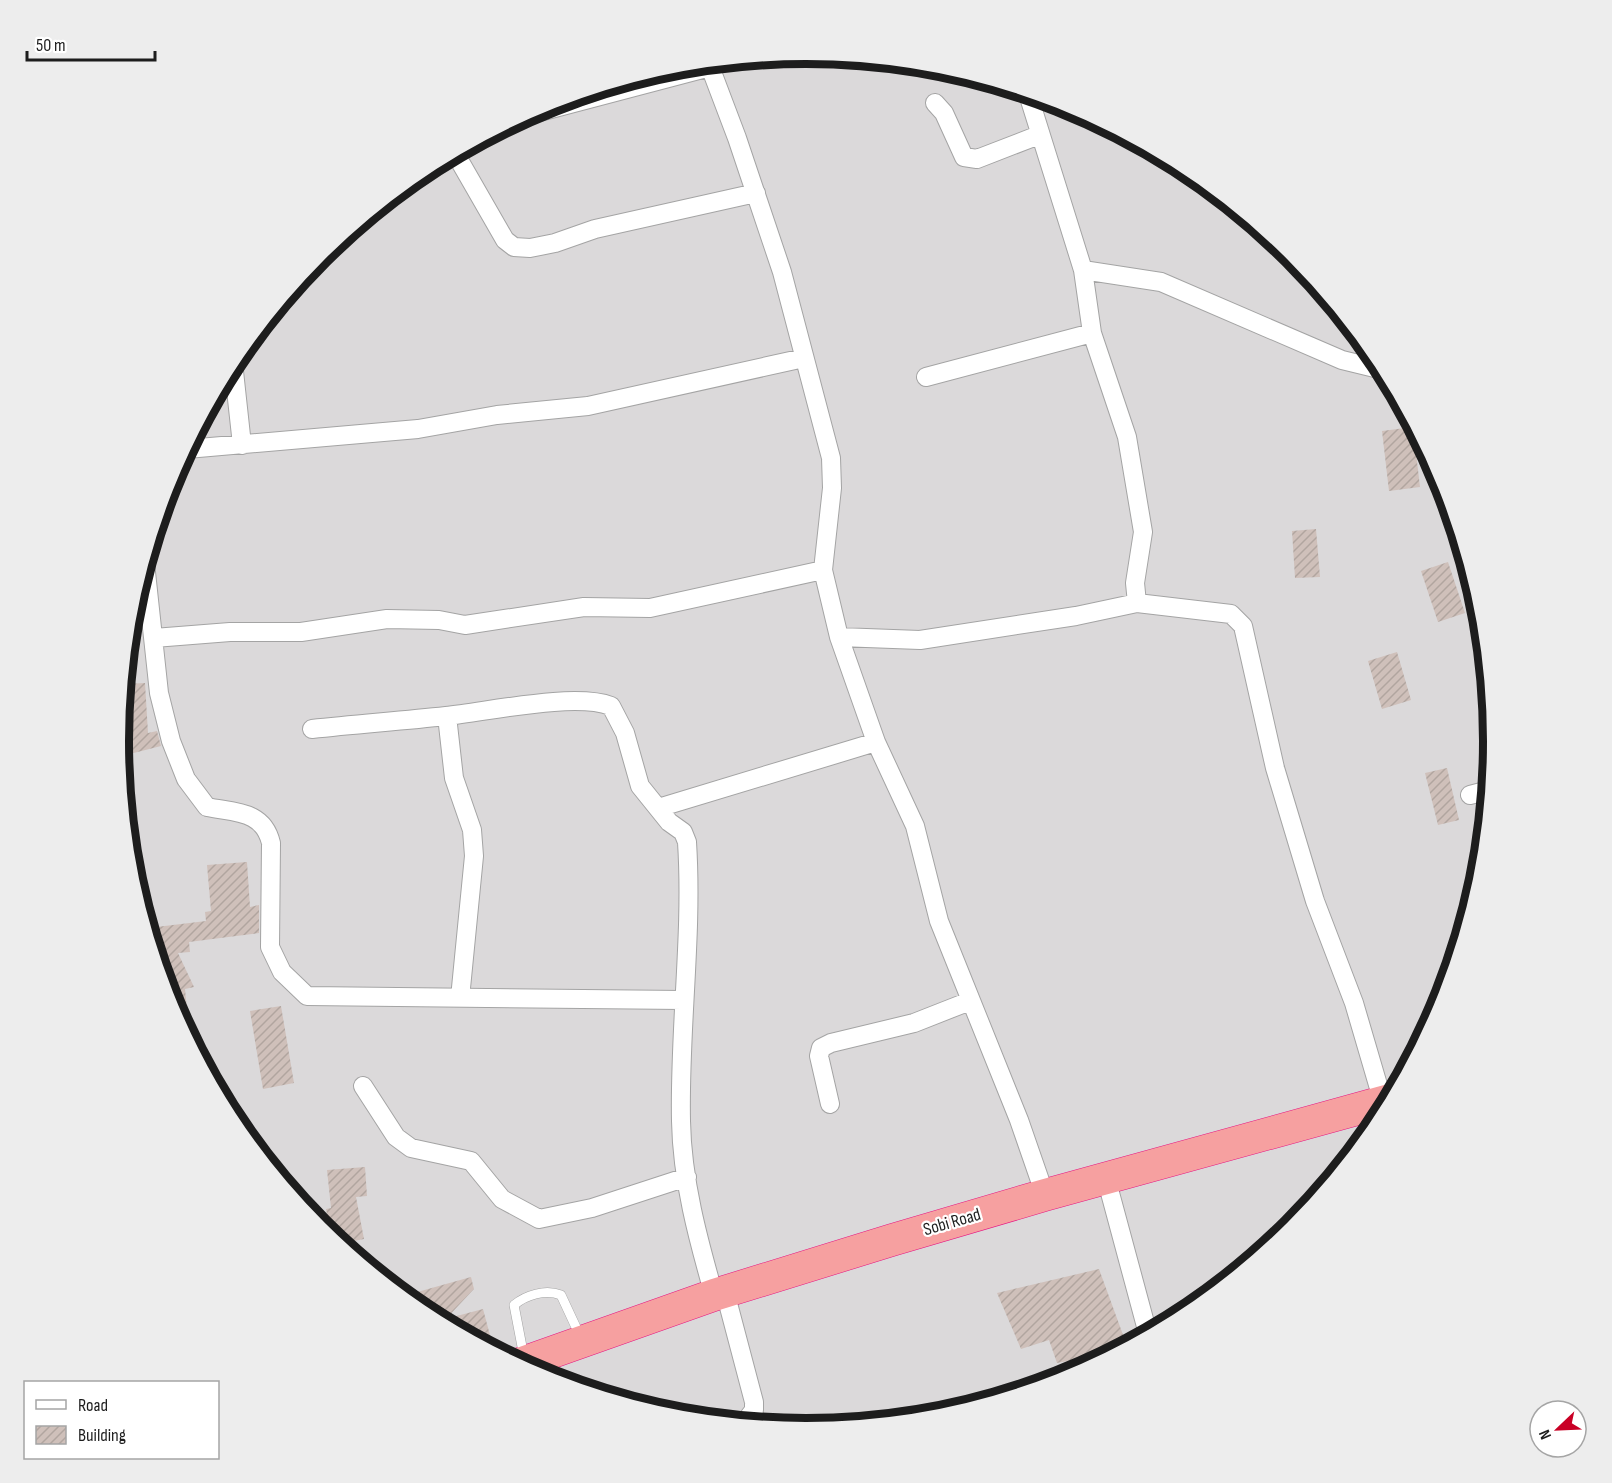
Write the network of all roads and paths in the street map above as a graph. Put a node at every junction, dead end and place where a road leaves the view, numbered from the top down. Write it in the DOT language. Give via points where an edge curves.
graph roads {
  1 [pos="711,71"];
  2 [pos="1030,102"];
  3 [pos="935,103"];
  4 [pos="1039,135"];
  5 [pos="459,160"];
  6 [pos="756,193"];
  7 [pos="1083,270"];
  8 [pos="1092,333"];
  9 [pos="804,358"];
  10 [pos="1370,367"];
  11 [pos="926,377"];
  12 [pos="235,379"];
  13 [pos="242,445"];
  14 [pos="196,448"];
  15 [pos="822,570"];
  16 [pos="1137,603"];
  17 [pos="141,616"];
  18 [pos="839,637"];
  19 [pos="154,638"];
  20 [pos="447,716"];
  21 [pos="312,729"];
  22 [pos="876,742"];
  23 [pos="1481,792"];
  24 [pos="1470,795"];
  25 [pos="658,808"];
  26 [pos="460,998"];
  27 [pos="683,1000"];
  28 [pos="970,1001"];
  29 [pos="363,1086"];
  30 [pos="1384,1093"];
  31 [pos="830,1104"];
  32 [pos="1378,1104"];
  33 [pos="687,1177"];
  34 [pos="1106,1178"];
  35 [pos="1045,1195"];
  36 [pos="720,1293"];
  37 [pos="1146,1327"];
  38 [pos="583,1342"];
  39 [pos="521,1355"];
  40 [pos="531,1360"];
  41 [pos="749,1416"];
  1 -- 6 [label="street"];
  2 -- 4 [label="street"];
  3 -- 4 [label="street" via="944,113 964,156 977,159"];
  4 -- 7 [label="street"];
  5 -- 6 [label="street" via="505,240 514,247 555,243"];
  6 -- 9 [label="street"];
  7 -- 8 [label="street"];
  7 -- 10 [label="street" via="1161,282 1342,360"];
  8 -- 11 [label="street"];
  8 -- 16 [label="street" via="1127,437 1143,532 1135,584"];
  9 -- 13 [label="street" via="588,406 497,415 418,429"];
  9 -- 15 [label="street" via="831,458 832,488"];
  12 -- 13 [label="street"];
  13 -- 14 [label="street"];
  15 -- 18 [label="street"];
  15 -- 19 [label="street" via="650,608 584,607 465,625 387,619 301,632"];
  16 -- 18 [label="street" via="920,640"];
  16 -- 30 [label="street" via="1232,614 1244,626 1275,768 1315,901"];
  17 -- 19 [label="street"];
  18 -- 22 [label="street"];
  19 -- 26 [label="street" via="159,693 186,779 207,807 252,816 268,829 270,947 282,972 307,996"];
  20 -- 21 [label="street"];
  20 -- 25 [label="street" via="583,702 611,706 626,733 640,786"];
  20 -- 26 [label="street" via="454,778 472,830 474,856"];
  22 -- 25 [label="street"];
  22 -- 28 [label="street" via="915,826 939,921"];
  23 -- 24 [label="street"];
  25 -- 27 [label="street" via="683,832 687,842"];
  26 -- 27 [label="street"];
  27 -- 33 [label="street" via="681,1123"];
  28 -- 31 [label="street" via="914,1023 820,1048"];
  28 -- 35 [label="street"];
  29 -- 33 [label="street" via="396,1137 411,1149 471,1161 502,1199 539,1219 629,1197"];
  32 -- 34 [label="highway, Sobi Road"];
  33 -- 36 [label="street" via="696,1232"];
  34 -- 35 [label="highway, Sobi Road"];
  34 -- 37 [label="street"];
  35 -- 36 [label="highway, Sobi Road"];
  36 -- 38 [label="highway, Sobi Road"];
  36 -- 41 [label="street" via="754,1402"];
  38 -- 39 [label="lane" via="561,1295 550,1291 521,1299 514,1305"];
  38 -- 40 [label="highway, Sobi Road"];
}
